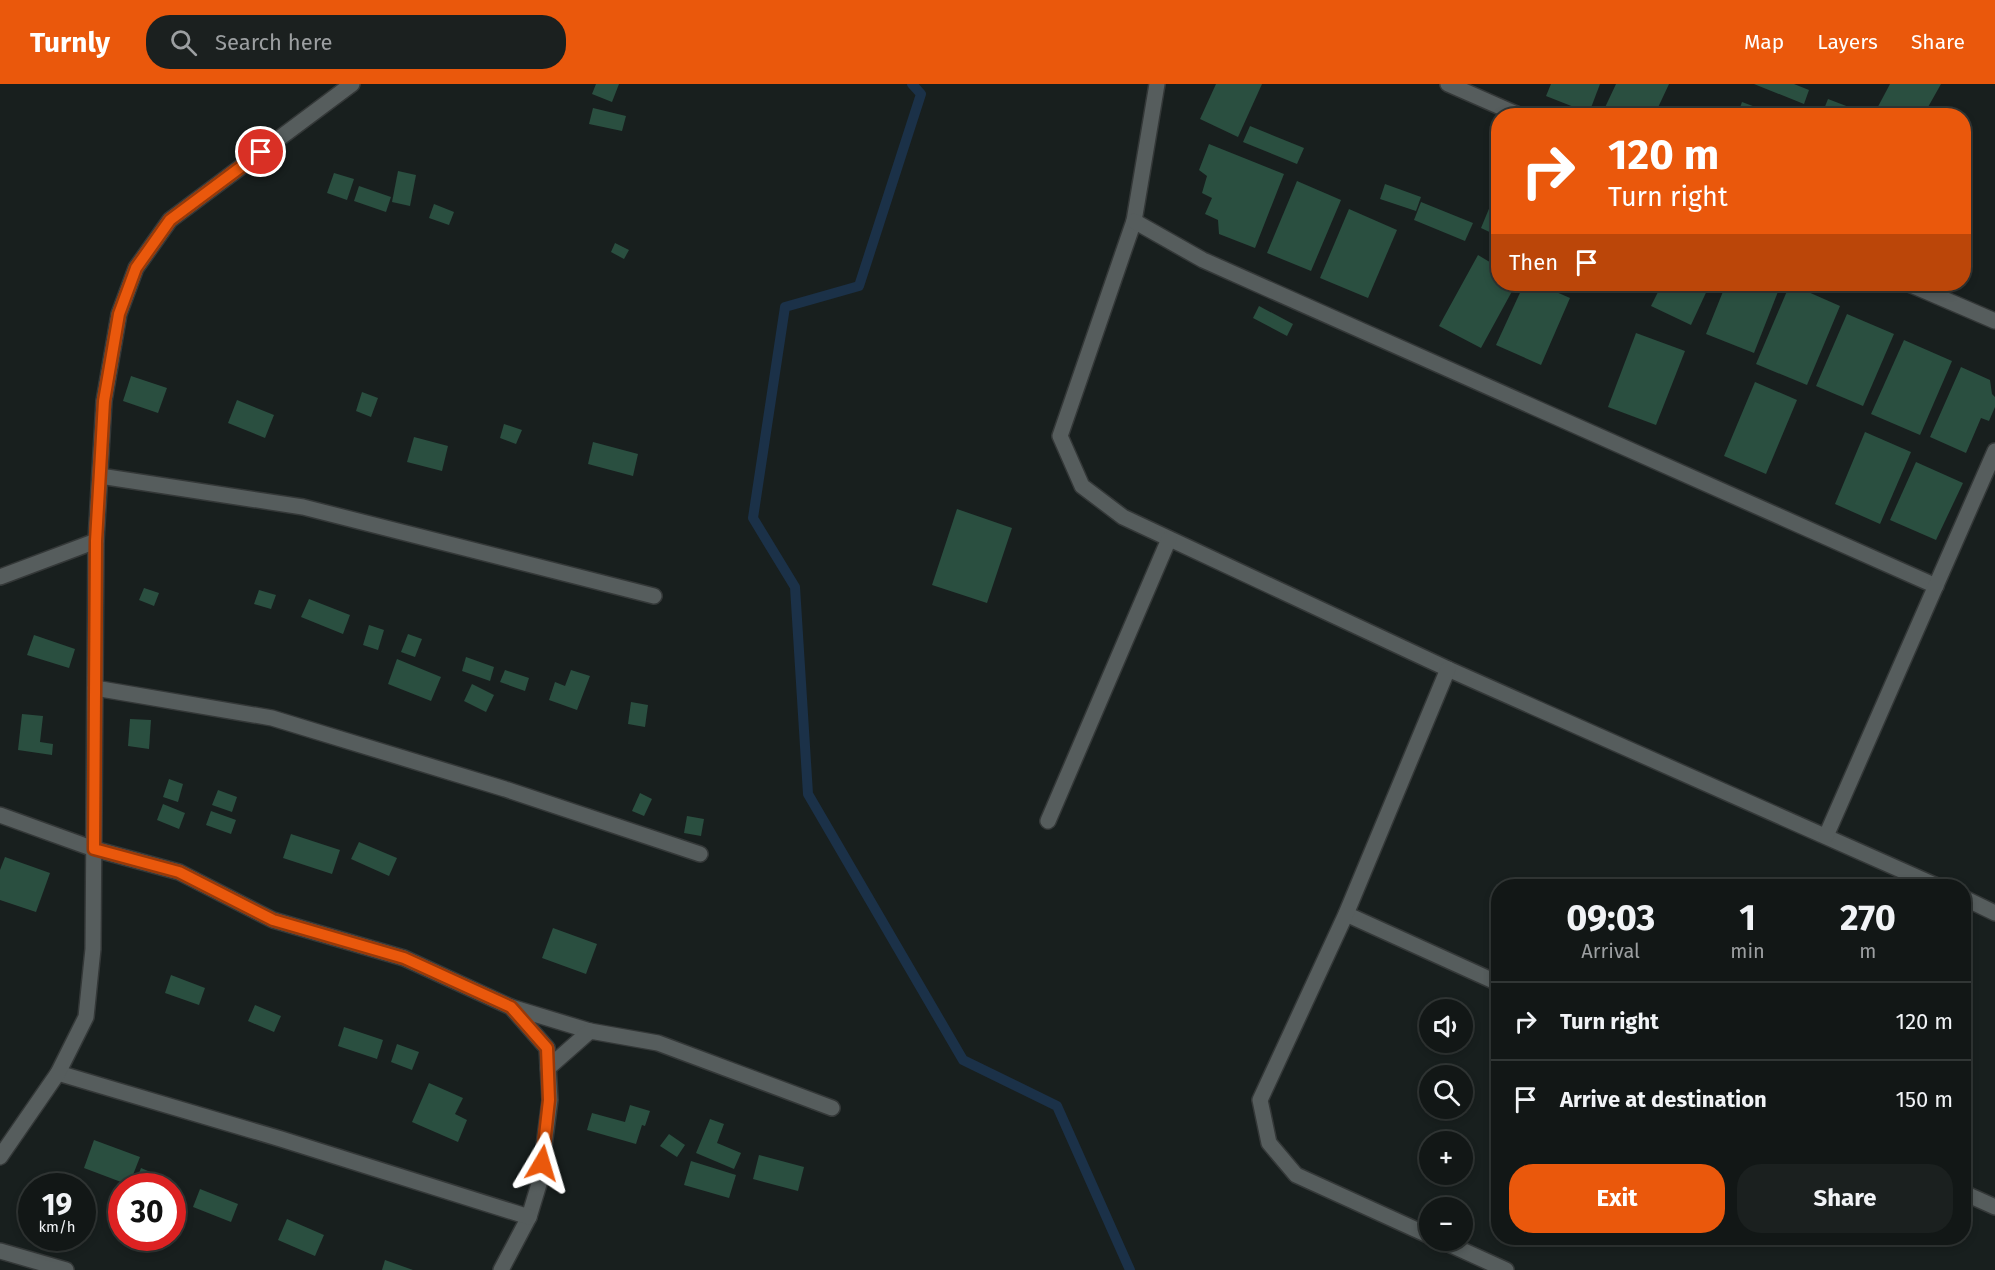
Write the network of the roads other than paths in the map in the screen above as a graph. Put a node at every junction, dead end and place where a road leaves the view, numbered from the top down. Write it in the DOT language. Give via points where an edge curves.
graph roads {
  1 [pos="352,84"];
  2 [pos="1157,84"];
  3 [pos="1449,84"];
  4 [pos="1503,108"];
  5 [pos="1134,221"];
  6 [pos="1925,291"];
  7 [pos="1995,321"];
  8 [pos="1995,451"];
  9 [pos="100,476"];
  10 [pos="1169,539"];
  11 [pos="96,541"];
  12 [pos="0,577"];
  13 [pos="1936,586"];
  14 [pos="654,596"];
  15 [pos="1448,669"];
  16 [pos="95,688"];
  17 [pos="0,815"];
  18 [pos="1048,821"];
  19 [pos="1826,836"];
  20 [pos="94,849"];
  21 [pos="700,854"];
  22 [pos="1921,879"];
  23 [pos="1971,901"];
  24 [pos="1995,913"];
  25 [pos="1346,914"];
  26 [pos="1491,980"];
  27 [pos="511,1007"];
  28 [pos="590,1031"];
  29 [pos="548,1068"];
  30 [pos="58,1073"];
  31 [pos="832,1108"];
  32 [pos="0,1157"];
  33 [pos="1971,1196"];
  34 [pos="1995,1207"];
  35 [pos="529,1217"];
  36 [pos="1419,1231"];
  37 [pos="0,1251"];
  38 [pos="1464,1251"];
  39 [pos="66,1270"];
  40 [pos="501,1270"];
  41 [pos="1506,1270"];
  1 -- 9 [label="street" via="170,220 136,268 117,325 104,401"];
  2 -- 5 [label="street"];
  3 -- 4 [label="street"];
  5 -- 10 [label="street" via="1060,436 1082,486 1123,517"];
  5 -- 13 [label="street" via="1203,260"];
  6 -- 7 [label="street"];
  8 -- 13 [label="street"];
  9 -- 11 [label="street"];
  9 -- 14 [label="street" via="303,507"];
  10 -- 15 [label="street"];
  10 -- 18 [label="street"];
  11 -- 12 [label="street"];
  11 -- 16 [label="street"];
  13 -- 19 [label="street"];
  15 -- 19 [label="street"];
  15 -- 25 [label="street"];
  16 -- 20 [label="street"];
  16 -- 21 [label="street" via="272,718 506,789"];
  17 -- 20 [label="street"];
  19 -- 22 [label="street"];
  20 -- 27 [label="street" via="179,872 273,920 404,958"];
  20 -- 30 [label="street" via="93,949 86,1017"];
  23 -- 24 [label="street"];
  25 -- 26 [label="street"];
  25 -- 36 [label="street" via="1260,1100 1269,1143 1296,1175"];
  27 -- 28 [label="street"];
  27 -- 29 [label="street" via="547,1048"];
  28 -- 29 [label="street"];
  28 -- 31 [label="street" via="658,1043"];
  29 -- 35 [label="street" via="549,1100 540,1173"];
  30 -- 32 [label="street"];
  30 -- 35 [label="street"];
  33 -- 34 [label="street"];
  35 -- 40 [label="street"];
  37 -- 39 [label="street"];
  38 -- 41 [label="street"];
}
